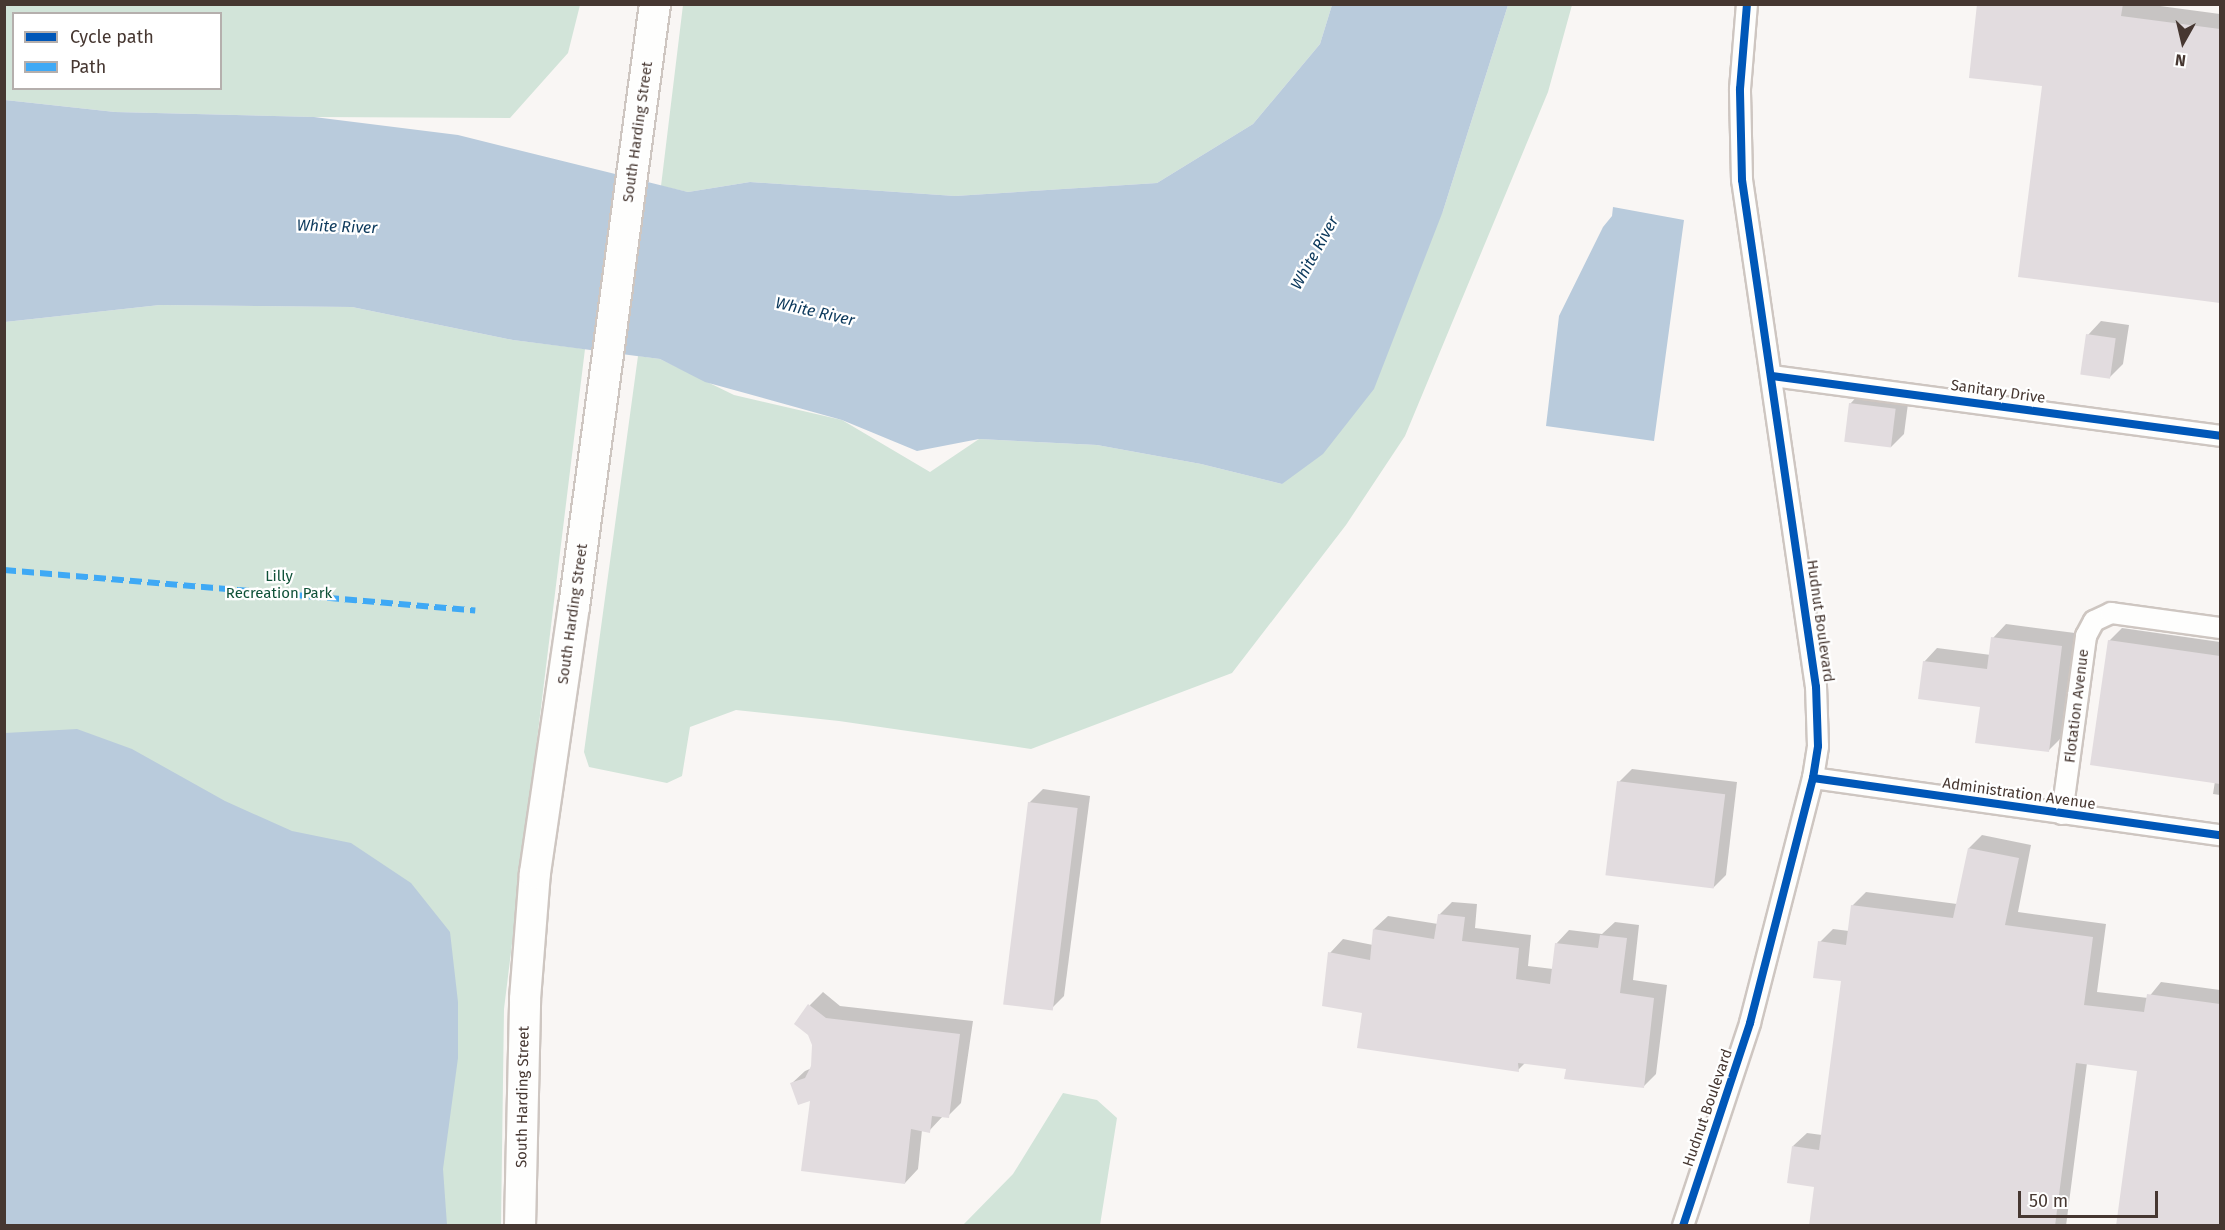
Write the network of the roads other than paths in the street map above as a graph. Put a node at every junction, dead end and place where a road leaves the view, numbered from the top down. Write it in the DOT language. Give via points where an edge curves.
graph roads {
  1 [pos="655,4"];
  2 [pos="1747,4"];
  3 [pos="1772,376"];
  4 [pos="2220,436"];
  5 [pos="2220,628"];
  6 [pos="1813,778"];
  7 [pos="2062,814"];
  8 [pos="2220,835"];
  9 [pos="520,1226"];
  10 [pos="1683,1226"];
  1 -- 9 [label="main road, South Harding Street" via="531,909 524,1017"];
  2 -- 3 [label="street, Hudnut Boulevard" via="1740,89 1742,180"];
  3 -- 4 [label="street, Sanitary Drive"];
  3 -- 6 [label="street, Hudnut Boulevard" via="1816,693 1819,740"];
  5 -- 7 [label="street, Flotation Avenue" via="2111,613 2094,621 2086,636"];
  6 -- 7 [label="street, Administration Avenue"];
  6 -- 10 [label="street, Hudnut Boulevard" via="1753,1014"];
  7 -- 8 [label="street, Administration Avenue"];
}
